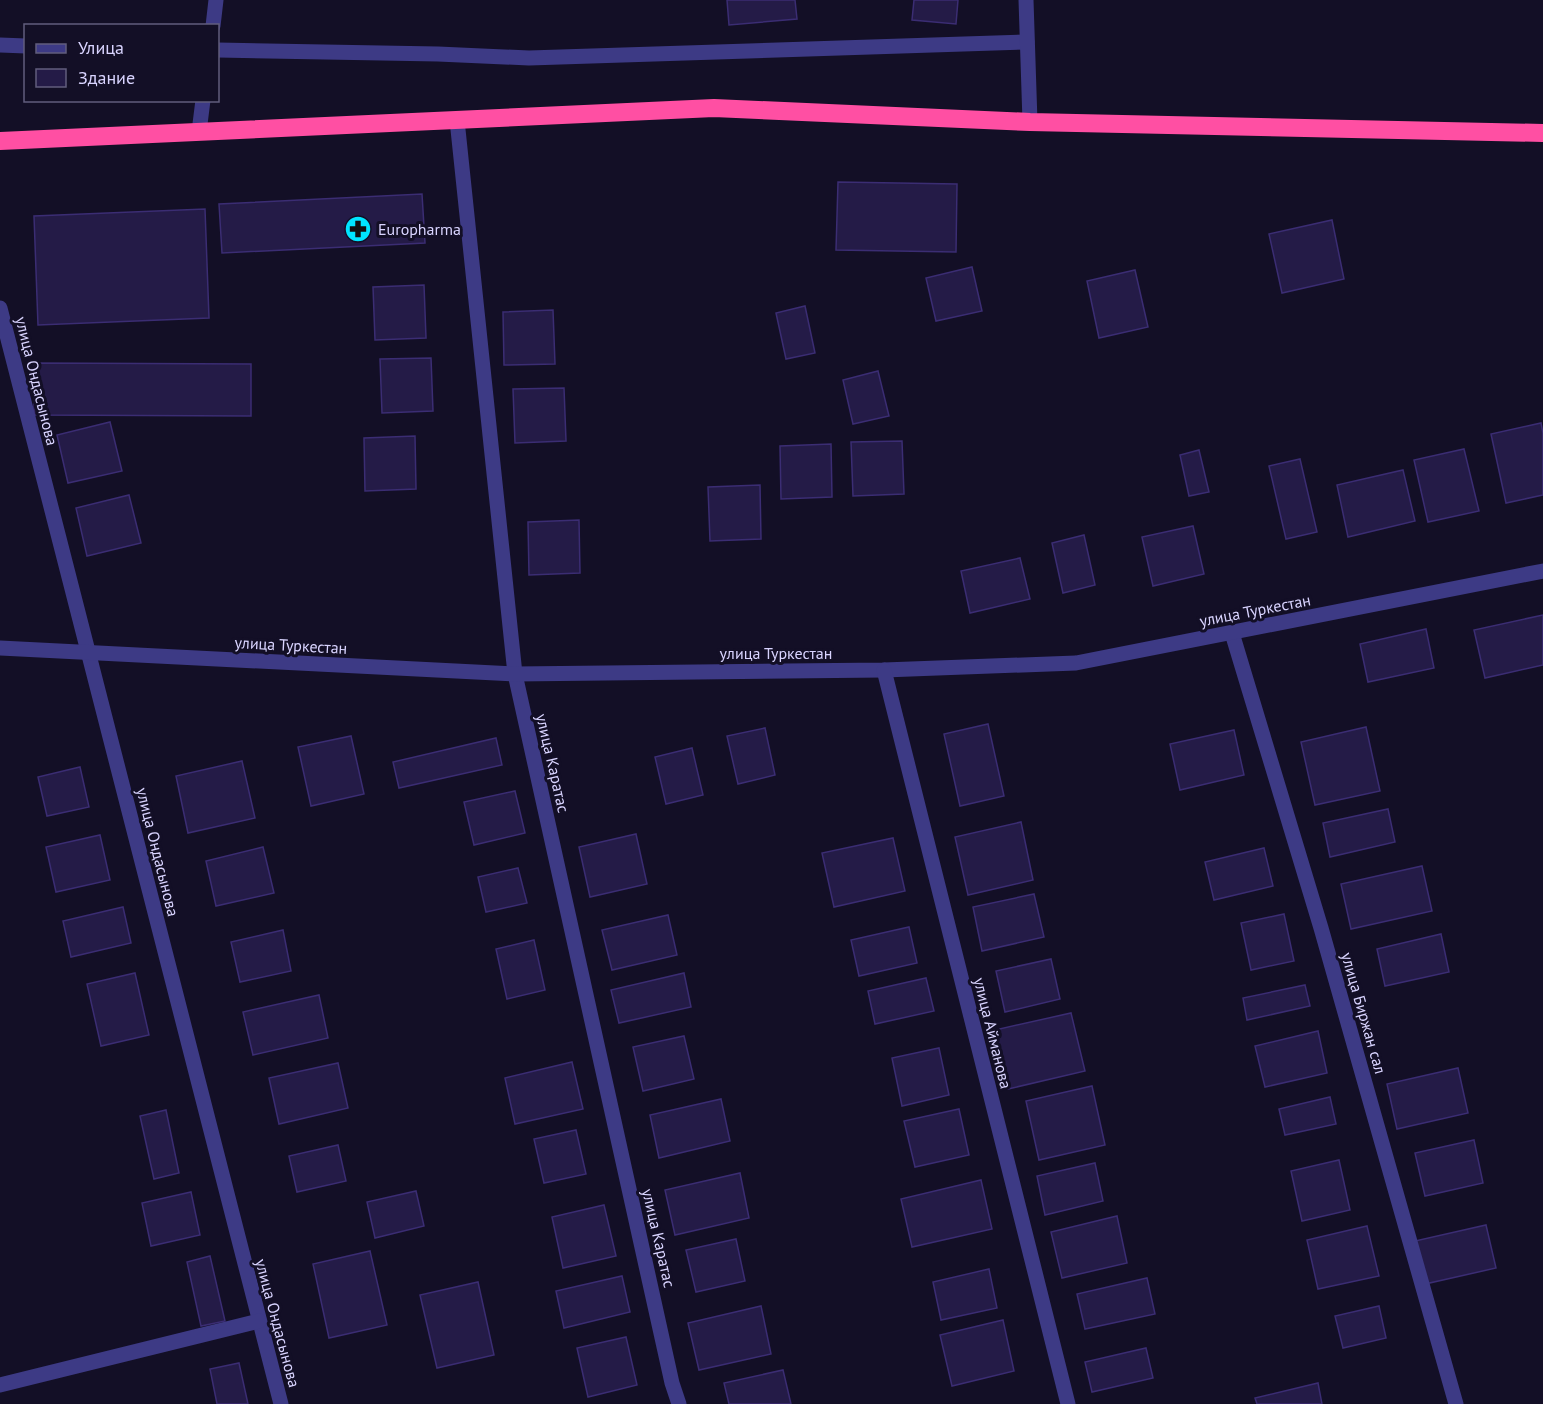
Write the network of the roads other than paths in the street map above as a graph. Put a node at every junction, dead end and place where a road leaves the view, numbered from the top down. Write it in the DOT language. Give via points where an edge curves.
graph roads {
  1 [pos="216,0"];
  2 [pos="1026,0"];
  3 [pos="213,24"];
  4 [pos="1027,42"];
  5 [pos="0,45"];
  6 [pos="24,46"];
  7 [pos="219,50"];
  8 [pos="203,102"];
  9 [pos="457,120"];
  10 [pos="1030,122"];
  11 [pos="199,132"];
  12 [pos="1543,134"];
  13 [pos="0,141"];
  14 [pos="0,308"];
  15 [pos="1543,571"];
  16 [pos="1232,633"];
  17 [pos="0,648"];
  18 [pos="88,653"];
  19 [pos="884,670"];
  20 [pos="515,674"];
  21 [pos="259,1321"];
  22 [pos="0,1385"];
  23 [pos="281,1404"];
  24 [pos="679,1404"];
  25 [pos="1068,1404"];
  26 [pos="1456,1404"];
  1 -- 3 [label="street"];
  2 -- 4 [label="street"];
  4 -- 7 [label="street" via="529,58"];
  4 -- 10 [label="street"];
  5 -- 6 [label="street"];
  8 -- 11 [label="street"];
  9 -- 10 [label="highway" via="714,108"];
  9 -- 11 [label="highway"];
  9 -- 20 [label="street, улица Каратас"];
  10 -- 12 [label="highway"];
  11 -- 13 [label="highway"];
  14 -- 18 [label="street, улица Ондасынова"];
  15 -- 16 [label="street, улица Туркестан"];
  16 -- 19 [label="street, улица Туркестан" via="1076,663"];
  16 -- 26 [label="street, улица Биржан сал"];
  17 -- 18 [label="street, улица Туркестан"];
  18 -- 20 [label="street, улица Туркестан"];
  18 -- 21 [label="street, улица Ондасынова"];
  19 -- 20 [label="street, улица Туркестан"];
  19 -- 25 [label="street, улица Айманова"];
  20 -- 24 [label="street, улица Каратас"];
  21 -- 22 [label="street"];
  21 -- 23 [label="street, улица Ондасынова"];
}
